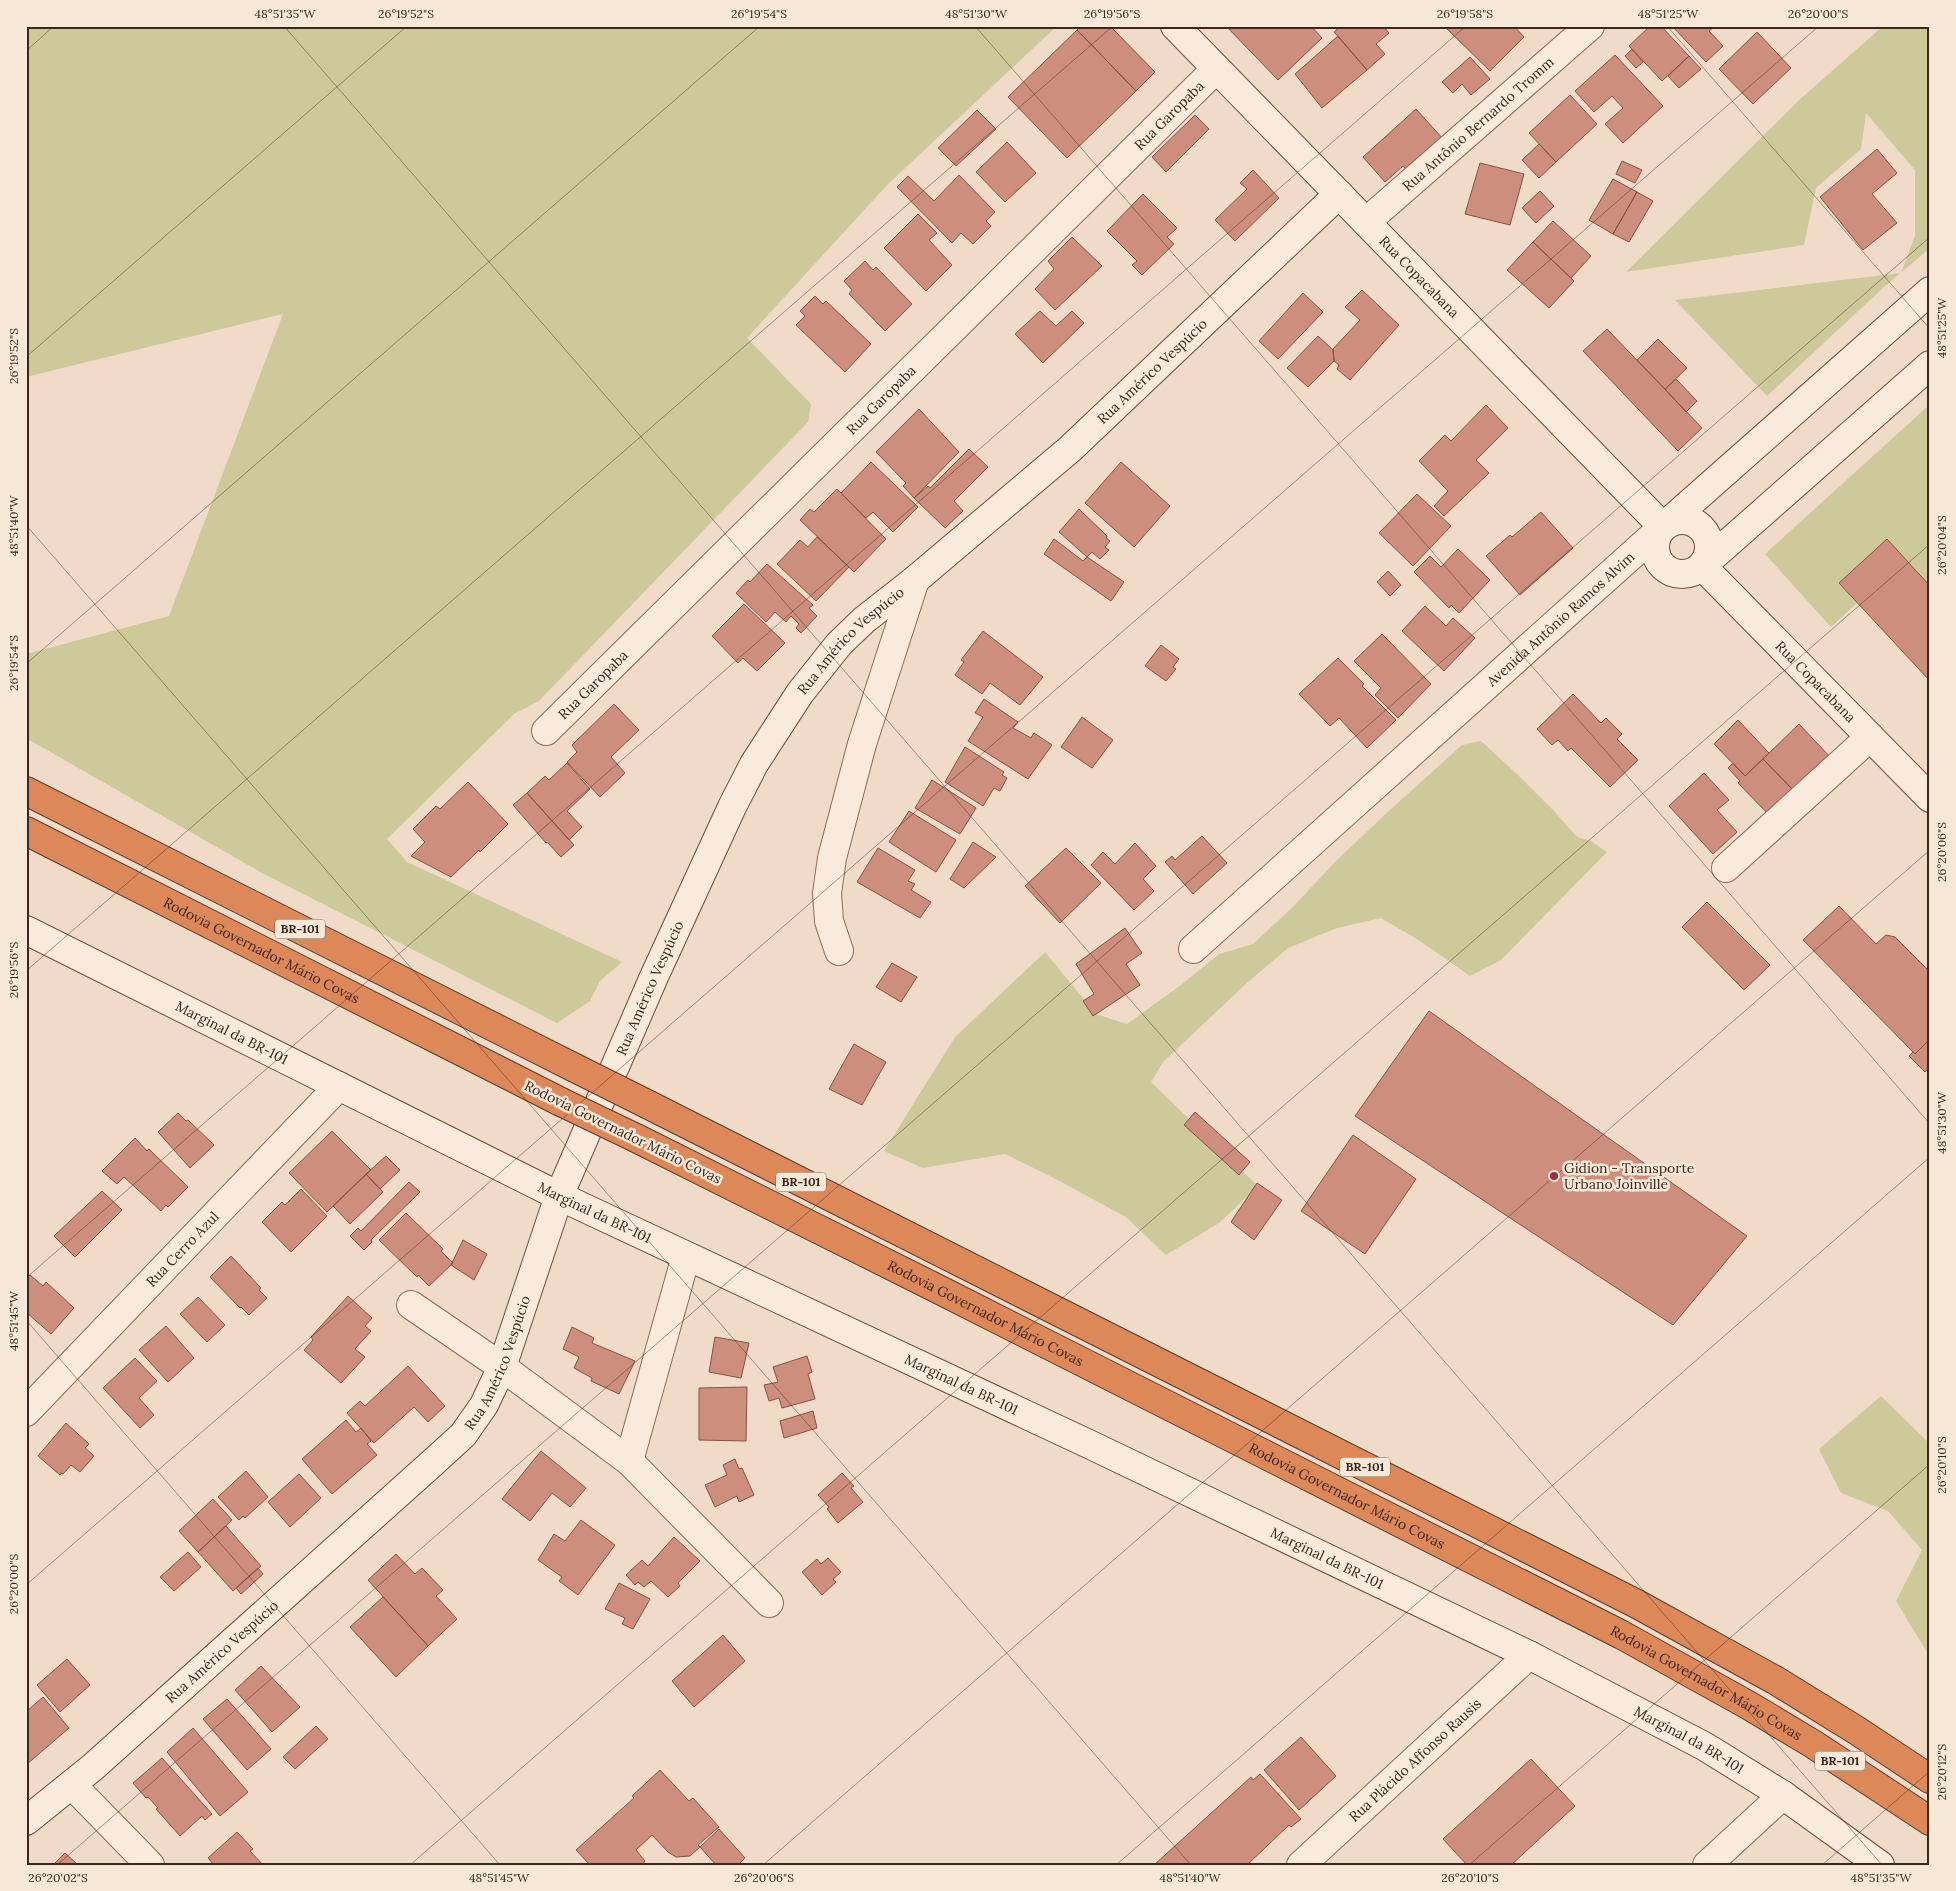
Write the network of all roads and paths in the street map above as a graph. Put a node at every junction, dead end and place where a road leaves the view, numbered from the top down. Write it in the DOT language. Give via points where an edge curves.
graph roads {
  1 [pos="1174,26"];
  2 [pos="1590,26"];
  3 [pos="1216,69"];
  4 [pos="1339,194"];
  5 [pos="1366,222"];
  6 [pos="1930,292"];
  7 [pos="1930,365"];
  8 [pos="1663,526"];
  9 [pos="1702,566"];
  10 [pos="915,580"];
  11 [pos="546,731"];
  12 [pos="1870,736"];
  13 [pos="26,791"];
  14 [pos="1930,798"];
  15 [pos="26,831"];
  16 [pos="1726,868"];
  17 [pos="26,930"];
  18 [pos="1193,949"];
  19 [pos="839,951"];
  20 [pos="339,1086"];
  21 [pos="559,1196"];
  22 [pos="686,1256"];
  23 [pos="411,1305"];
  24 [pos="502,1367"];
  25 [pos="26,1412"];
  26 [pos="629,1460"];
  27 [pos="769,1603"];
  28 [pos="1529,1655"];
  29 [pos="1930,1779"];
  30 [pos="72,1785"];
  31 [pos="1783,1795"];
  32 [pos="26,1821"];
  33 [pos="1930,1821"];
  34 [pos="150,1865"];
  35 [pos="1301,1865"];
  36 [pos="1706,1865"];
  37 [pos="1880,1865"];
  1 -- 3 [label="street, Rua Copacabana"];
  2 -- 5 [label="street, Rua Antônio Bernardo Tromm"];
  3 -- 4 [label="street, Rua Copacabana"];
  3 -- 11 [label="street, Rua Garopaba"];
  4 -- 5 [label="street, Rua Copacabana"];
  4 -- 10 [label="street, Rua Américo Vespúcio" via="1070,449"];
  5 -- 8 [label="street, Rua Copacabana"];
  6 -- 8 [label="street, Avenida Antônio Ramos Alvim"];
  7 -- 9 [label="street"];
  8 -- 9 [label="street" via="1680,519 1690,520 1705,530 1710,549"];
  8 -- 9 [label="street" via="1655,542 1655,551 1663,566 1678,574 1687,574"];
  8 -- 18 [label="street, Avenida Antônio Ramos Alvim"];
  9 -- 12 [label="street, Rua Copacabana"];
  10 -- 19 [label="street" via="862,744 832,858 826,893 829,921"];
  10 -- 21 [label="street, Rua Américo Vespúcio" via="839,644 800,693 754,764 653,979"];
  12 -- 14 [label="street, Rua Copacabana"];
  12 -- 16 [label="street"];
  13 -- 29 [label="highway, BR-101, bridge" via="1637,1604 1775,1680"];
  15 -- 33 [label="highway, Rodovia Governador Mário Covas / BR-101, bridge" via="1622,1635 1781,1724"];
  17 -- 20 [label="street, Marginal da BR-101"];
  20 -- 21 [label="street, Marginal da BR-101"];
  20 -- 25 [label="street, Rua Cerro Azul"];
  21 -- 22 [label="street, Marginal da BR-101"];
  21 -- 24 [label="street, Rua Américo Vespúcio"];
  22 -- 26 [label="street"];
  22 -- 28 [label="street, Marginal da BR-101" via="1094,1446"];
  23 -- 24 [label="street"];
  24 -- 26 [label="street"];
  24 -- 30 [label="street, Rua Américo Vespúcio" via="484,1405 463,1435"];
  26 -- 27 [label="street"];
  28 -- 31 [label="street, Marginal da BR-101" via="1704,1746"];
  28 -- 35 [label="street, Rua Plácido Affonso Rausis"];
  30 -- 32 [label="street, Rua Américo Vespúcio"];
  30 -- 34 [label="street"];
  31 -- 36 [label="street"];
  31 -- 37 [label="street, Marginal da BR-101"];
}
